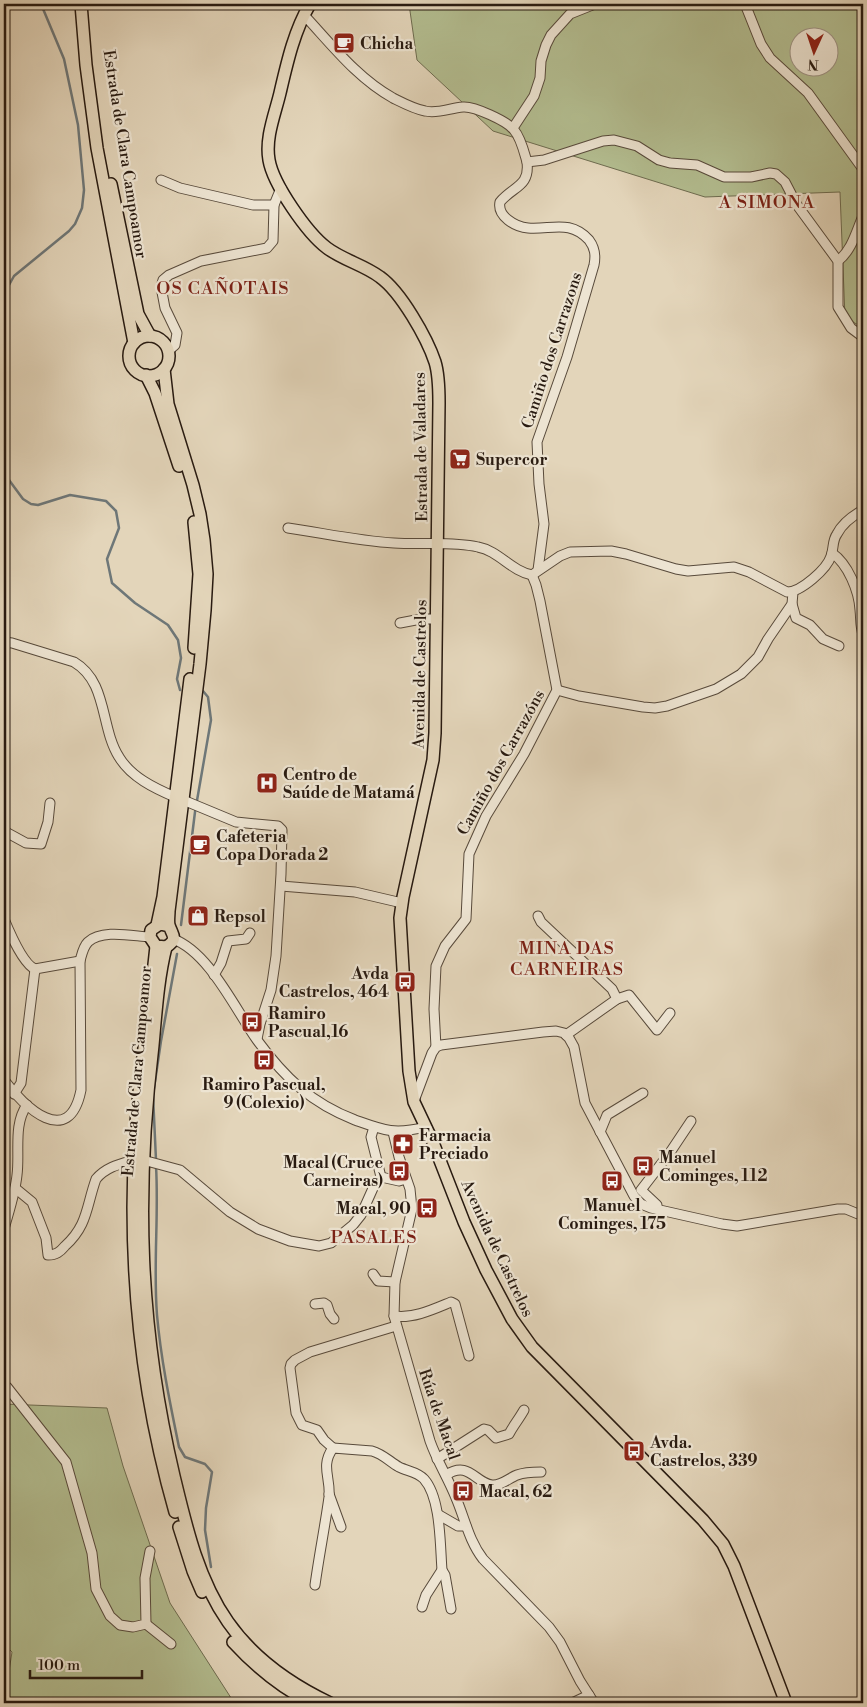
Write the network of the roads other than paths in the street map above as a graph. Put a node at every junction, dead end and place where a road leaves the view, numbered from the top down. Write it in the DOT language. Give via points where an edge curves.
graph roads {
  1 [pos="75,4"];
  2 [pos="81,4"];
  3 [pos="88,4"];
  4 [pos="310,4"];
  5 [pos="596,4"];
  6 [pos="746,4"];
  7 [pos="304,14"];
  8 [pos="513,128"];
  9 [pos="527,162"];
  10 [pos="863,169"];
  11 [pos="161,180"];
  12 [pos="281,188"];
  13 [pos="274,205"];
  14 [pos="863,216"];
  15 [pos="113,236"];
  16 [pos="838,261"];
  17 [pos="150,336"];
  18 [pos="863,337"];
  19 [pos="134,343"];
  20 [pos="168,351"];
  21 [pos="164,369"];
  22 [pos="146,375"];
  23 [pos="863,510"];
  24 [pos="288,528"];
  25 [pos="438,544"];
  26 [pos="832,553"];
  27 [pos="535,573"];
  28 [pos="793,592"];
  29 [pos="792,604"];
  30 [pos="437,619"];
  31 [pos="400,623"];
  32 [pos="863,634"];
  33 [pos="4,642"];
  34 [pos="838,646"];
  35 [pos="557,690"];
  36 [pos="183,800"];
  37 [pos="50,803"];
  38 [pos="4,831"];
  39 [pos="281,886"];
  40 [pos="402,903"];
  41 [pos="538,916"];
  42 [pos="4,919"];
  43 [pos="157,925"];
  44 [pos="169,926"];
  45 [pos="250,934"];
  46 [pos="161,942"];
  47 [pos="80,961"];
  48 [pos="35,969"];
  49 [pos="214,975"];
  50 [pos="618,999"];
  51 [pos="670,1013"];
  52 [pos="566,1035"];
  53 [pos="257,1039"];
  54 [pos="436,1047"];
  55 [pos="4,1080"];
  56 [pos="643,1092"];
  57 [pos="14,1094"];
  58 [pos="414,1102"];
  59 [pos="27,1105"];
  60 [pos="691,1121"];
  61 [pos="374,1127"];
  62 [pos="424,1127"];
  63 [pos="393,1132"];
  64 [pos="600,1132"];
  65 [pos="143,1161"];
  66 [pos="381,1177"];
  67 [pos="406,1179"];
  68 [pos="15,1188"];
  69 [pos="656,1209"];
  70 [pos="863,1216"];
  71 [pos="4,1229"];
  72 [pos="373,1274"];
  73 [pos="395,1282"];
  74 [pos="315,1304"];
  75 [pos="394,1316"];
  76 [pos="334,1318"];
  77 [pos="396,1326"];
  78 [pos="469,1356"];
  79 [pos="4,1385"];
  80 [pos="524,1410"];
  81 [pos="333,1448"];
  82 [pos="437,1459"];
  83 [pos="540,1472"];
  84 [pos="446,1475"];
  85 [pos="329,1494"];
  86 [pos="439,1516"];
  87 [pos="466,1526"];
  88 [pos="341,1527"];
  89 [pos="150,1551"];
  90 [pos="442,1570"];
  91 [pos="314,1585"];
  92 [pos="422,1607"];
  93 [pos="451,1609"];
  94 [pos="146,1624"];
  95 [pos="171,1644"];
  96 [pos="592,1699"];
  97 [pos="312,1703"];
  98 [pos="330,1703"];
  99 [pos="572,1703"];
  100 [pos="786,1703"];
  1 -- 15 [label="main road, Estrada de Clara Campoamor" via="90,136 103,214"];
  2 -- 15 [label="main road, Estrada de Clara Campoamor" via="92,111"];
  3 -- 17 [label="main road, Estrada de Clara Campoamor" via="98,102 119,228 138,314"];
  4 -- 7 [label="main road, Estrada de Valadares"];
  5 -- 8 [label="street" via="570,14 552,34 546,45 534,96"];
  6 -- 10 [label="street" via="761,44 770,58 808,93"];
  7 -- 8 [label="street" via="354,69 394,98 425,111 476,108"];
  7 -- 12 [label="main road, Estrada de Valadares" via="290,52 270,130 269,160"];
  8 -- 9 [label="street"];
  9 -- 16 [label="street" via="614,140 636,146 659,160 697,164 724,177 776,174 785,182 797,205"];
  9 -- 27 [label="street, Camiño dos Carrazons" via="524,180 500,202 504,217 525,227 553,226 580,231 595,252 568,357 537,442 544,524"];
  11 -- 13 [label="street" via="180,188 253,206"];
  12 -- 13 [label="street"];
  12 -- 25 [label="main road, Estrada de Valadares" via="303,222 327,248 380,276 392,287 431,352 438,376 439,396"];
  13 -- 20 [label="street" via="274,236 267,248 201,261 163,280 165,308 177,333 175,345"];
  14 -- 16 [label="street" via="851,246"];
  15 -- 19 [label="main road, Estrada de Clara Campoamor"];
  16 -- 18 [label="street" via="838,307 851,328"];
  17 -- 19 [label="main road"];
  17 -- 20 [label="main road, Estrada de Clara Campoamor" via="162,341"];
  19 -- 22 [label="main road, Estrada de Clara Campoamor" via="130,360 135,370"];
  20 -- 21 [label="main road, Estrada de Clara Campoamor"];
  21 -- 22 [label="main road"];
  21 -- 36 [label="main road, Estrada de Clara Campoamor" via="168,404 200,514 207,574 206,610"];
  22 -- 36 [label="main road, Estrada de Clara Campoamor" via="187,490 196,539 198,610"];
  23 -- 26 [label="street" via="838,531"];
  24 -- 25 [label="street" via="364,540"];
  25 -- 27 [label="street" via="487,549 525,574"];
  25 -- 30 [label="main road, Avenida de Castrelos"];
  26 -- 28 [label="street" via="811,580"];
  26 -- 32 [label="street" via="842,562 851,579 860,608"];
  27 -- 28 [label="street" via="570,552 611,551 688,571 734,567"];
  27 -- 35 [label="street, Camiño dos Carrazóns"];
  28 -- 29 [label="street"];
  29 -- 34 [label="street" via="796,618"];
  29 -- 35 [label="street" via="758,657 741,674 716,689 655,708"];
  30 -- 31 [label="street"];
  30 -- 40 [label="main road, Avenida de Castrelos" via="434,752"];
  33 -- 36 [label="street" via="83,667 101,696 107,729 119,758 151,786"];
  35 -- 54 [label="street, Camiño dos Carrazóns" via="524,754 486,816 469,854 466,919 445,946 436,971"];
  36 -- 39 [label="street" via="236,822 280,828 283,834"];
  36 -- 43 [label="main road, Estrada de Clara Campoamor"];
  36 -- 44 [label="main road, Estrada de Clara Campoamor"];
  37 -- 38 [label="street" via="41,844 26,843"];
  39 -- 40 [label="street" via="355,892"];
  39 -- 53 [label="street" via="271,990"];
  40 -- 58 [label="main road, Avenida de Castrelos" via="405,1016"];
  41 -- 50 [label="street" via="612,989"];
  42 -- 48 [label="street" via="11,938"];
  43 -- 44 [label="main road"];
  43 -- 46 [label="main road, Estrada de Clara Campoamor" via="151,930"];
  44 -- 46 [label="main road, Estrada de Clara Campoamor" via="173,932"];
  45 -- 49 [label="street" via="246,939 228,941"];
  46 -- 47 [label="street" via="115,935 99,936 87,943"];
  46 -- 49 [label="street" via="196,953"];
  46 -- 65 [label="main road, Estrada de Clara Campoamor" via="142,1069"];
  47 -- 48 [label="street"];
  47 -- 59 [label="street" via="82,1069 77,1107 66,1120 56,1121"];
  48 -- 57 [label="street" via="21,1083"];
  49 -- 53 [label="street"];
  50 -- 51 [label="street" via="629,995 658,1030"];
  50 -- 52 [label="street"];
  52 -- 54 [label="street" via="556,1031 543,1032"];
  52 -- 64 [label="street" via="574,1047 584,1100"];
  53 -- 61 [label="street" via="286,1074 314,1100"];
  54 -- 58 [label="street"];
  55 -- 57 [label="street"];
  56 -- 64 [label="street" via="606,1115"];
  57 -- 59 [label="street"];
  58 -- 62 [label="main road, Avenida de Castrelos"];
  59 -- 68 [label="street" via="22,1114"];
  60 -- 69 [label="street" via="641,1190 657,1205"];
  61 -- 63 [label="street"];
  61 -- 66 [label="street" via="371,1137"];
  62 -- 63 [label="street"];
  62 -- 100 [label="main road, Avenida de Castrelos" via="464,1222 518,1330 723,1544"];
  63 -- 67 [label="street, Rúa de Macal"];
  64 -- 69 [label="street" via="634,1196 642,1204"];
  65 -- 66 [label="street" via="180,1170 230,1212 258,1229 290,1241 318,1246 331,1243 353,1225"];
  65 -- 68 [label="street" via="110,1168 96,1179 80,1230 54,1255 48,1255 46,1238 32,1202"];
  65 -- 97 [label="main road, Estrada de Clara Campoamor" via="135,1268 144,1366 160,1454 184,1544 205,1598 232,1640 263,1672"];
  65 -- 98 [label="main road, Estrada de Clara Campoamor" via="142,1258 151,1357 165,1439 198,1560 220,1609 248,1647 288,1681"];
  66 -- 67 [label="street"];
  67 -- 73 [label="street, Rúa de Macal" via="412,1209"];
  68 -- 71 [label="street"];
  69 -- 70 [label="street" via="729,1225 838,1209"];
  72 -- 73 [label="street" via="378,1281"];
  73 -- 75 [label="street, Rúa de Macal"];
  74 -- 76 [label="street" via="327,1305"];
  75 -- 77 [label="street, Rúa de Macal"];
  75 -- 78 [label="street" via="425,1312 451,1302 455,1304"];
  77 -- 81 [label="street" via="310,1352 291,1364 296,1413 302,1425 317,1430"];
  77 -- 82 [label="street, Rúa de Macal"];
  79 -- 94 [label="street" via="66,1462 92,1553 96,1589 110,1616 120,1625"];
  80 -- 82 [label="street" via="509,1434 496,1438 484,1429"];
  81 -- 85 [label="street" via="326,1466"];
  81 -- 86 [label="street" via="377,1452 419,1475 430,1488"];
  82 -- 84 [label="street, Rúa de Macal"];
  83 -- 84 [label="street" via="524,1473 496,1485 483,1482 469,1472"];
  84 -- 87 [label="street, Rúa de Macal"];
  85 -- 88 [label="street"];
  85 -- 91 [label="street"];
  86 -- 87 [label="street" via="458,1526"];
  86 -- 90 [label="street"];
  87 -- 96 [label="street, Rúa de Macal" via="483,1559 554,1633"];
  89 -- 94 [label="street" via="145,1578"];
  90 -- 92 [label="street"];
  90 -- 93 [label="street"];
  94 -- 95 [label="street"];
  96 -- 99 [label="street, Rúa de Macal"];
}
